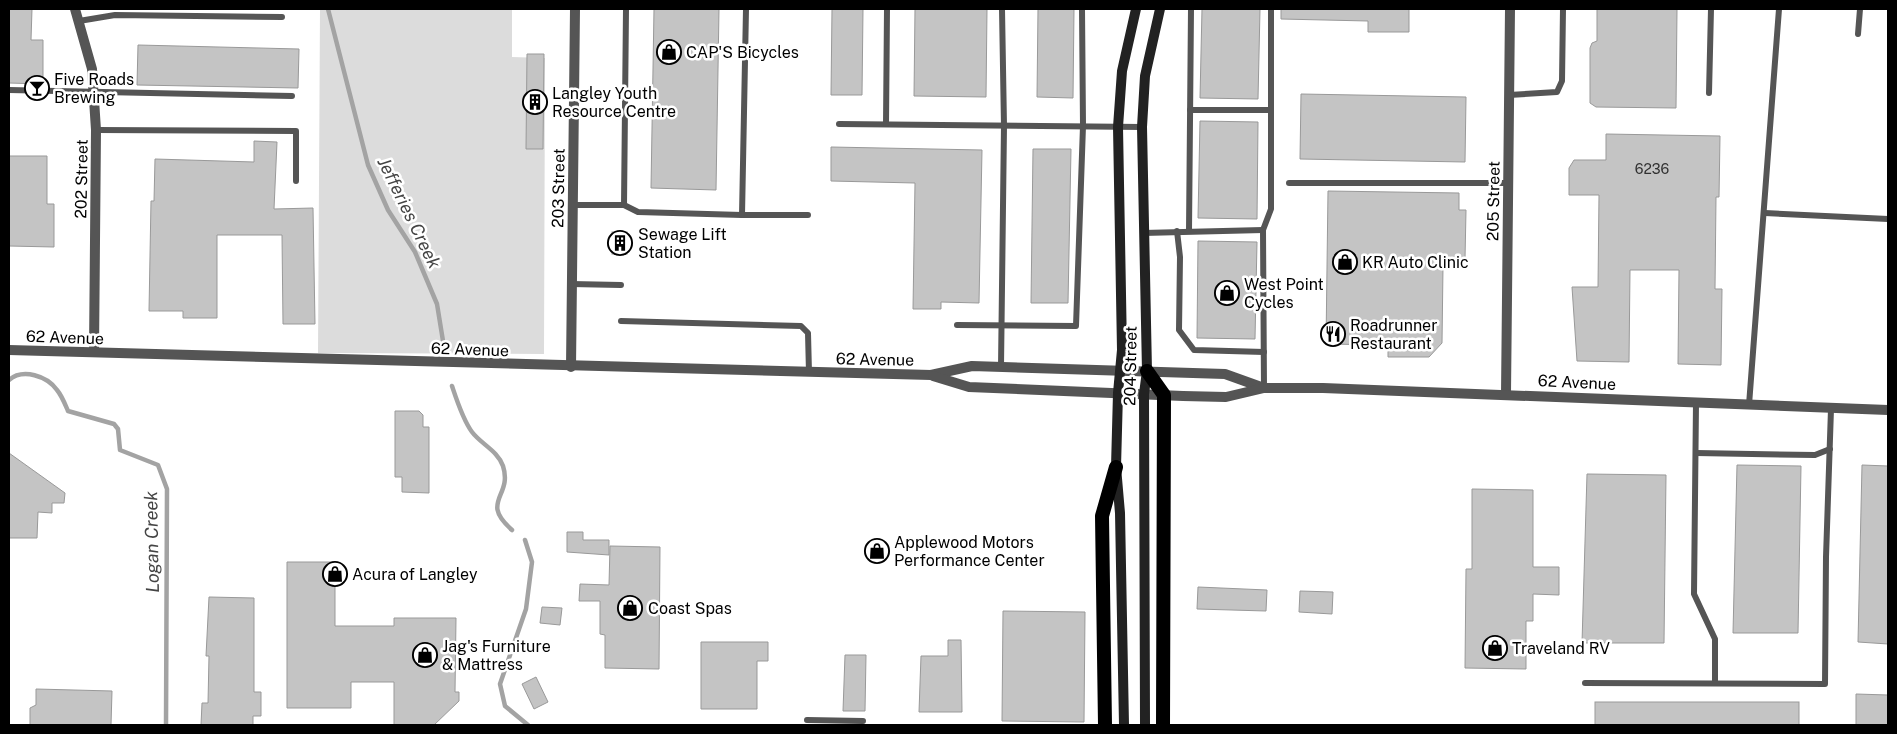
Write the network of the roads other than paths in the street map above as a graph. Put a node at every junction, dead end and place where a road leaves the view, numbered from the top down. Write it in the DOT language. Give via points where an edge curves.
graph roads {
  1 [pos="75,9"];
  2 [pos="575,9"];
  3 [pos="626,9"];
  4 [pos="746,9"];
  5 [pos="888,9"];
  6 [pos="1002,9"];
  7 [pos="1082,9"];
  8 [pos="1136,9"];
  9 [pos="1160,9"];
  10 [pos="1191,9"];
  11 [pos="1271,9"];
  12 [pos="1510,9"];
  13 [pos="1563,9"];
  14 [pos="1711,9"];
  15 [pos="1779,9"];
  16 [pos="1860,9"];
  17 [pos="282,17"];
  18 [pos="79,21"];
  19 [pos="1858,34"];
  20 [pos="9,90"];
  21 [pos="94,92"];
  22 [pos="1709,93"];
  23 [pos="1509,95"];
  24 [pos="292,96"];
  25 [pos="1190,110"];
  26 [pos="1271,110"];
  27 [pos="839,124"];
  28 [pos="886,124"];
  29 [pos="1004,126"];
  30 [pos="1083,126"];
  31 [pos="1118,127"];
  32 [pos="1142,127"];
  33 [pos="96,130"];
  34 [pos="296,181"];
  35 [pos="1289,183"];
  36 [pos="1509,183"];
  37 [pos="572,205"];
  38 [pos="624,205"];
  39 [pos="1765,213"];
  40 [pos="742,214"];
  41 [pos="808,215"];
  42 [pos="1888,218"];
  43 [pos="1263,230"];
  44 [pos="1177,231"];
  45 [pos="1188,231"];
  46 [pos="1143,233"];
  47 [pos="571,284"];
  48 [pos="621,285"];
  49 [pos="621,321"];
  50 [pos="956,325"];
  51 [pos="1002,326"];
  52 [pos="9,350"];
  53 [pos="94,352"];
  54 [pos="1264,352"];
  55 [pos="571,367"];
  56 [pos="1001,367"];
  57 [pos="1120,370"];
  58 [pos="1148,371"];
  59 [pos="808,372"];
  60 [pos="931,376"];
  61 [pos="1264,388"];
  62 [pos="1118,393"];
  63 [pos="1144,394"];
  64 [pos="1506,394"];
  65 [pos="1164,395"];
  66 [pos="1696,403"];
  67 [pos="1749,405"];
  68 [pos="1831,408"];
  69 [pos="1888,410"];
  70 [pos="1830,449"];
  71 [pos="1696,453"];
  72 [pos="1116,467"];
  73 [pos="1585,683"];
  74 [pos="1715,684"];
  75 [pos="807,720"];
  76 [pos="863,721"];
  77 [pos="1105,725"];
  78 [pos="1124,725"];
  79 [pos="1145,725"];
  80 [pos="1163,725"];
  1 -- 18 [label="street, 202 Street"];
  2 -- 37 [label="street, 203 Street"];
  3 -- 38 [label="lane"];
  4 -- 40 [label="lane"];
  5 -- 28 [label="lane"];
  6 -- 29 [label="lane"];
  7 -- 30 [label="lane"];
  8 -- 31 [label="main road, 204 Street" via="1122,71"];
  9 -- 32 [label="main road, 204 Street" via="1144,76"];
  10 -- 25 [label="lane"];
  11 -- 26 [label="lane"];
  12 -- 23 [label="street, 205 Street"];
  13 -- 23 [label="lane" via="1562,81 1557,92"];
  14 -- 22 [label="lane"];
  15 -- 39 [label="lane"];
  16 -- 19 [label="lane"];
  17 -- 18 [label="lane" via="115,15"];
  18 -- 21 [label="street, 202 Street" via="92,69"];
  20 -- 21 [label="lane"];
  21 -- 24 [label="lane"];
  21 -- 33 [label="street, 202 Street"];
  23 -- 36 [label="street, 205 Street"];
  25 -- 26 [label="lane"];
  25 -- 45 [label="lane"];
  26 -- 43 [label="lane" via="1270,209"];
  27 -- 28 [label="lane"];
  28 -- 29 [label="lane"];
  29 -- 30 [label="lane"];
  29 -- 51 [label="lane"];
  30 -- 31 [label="lane"];
  30 -- 51 [label="lane" via="1076,326"];
  31 -- 32 [label="lane"];
  31 -- 57 [label="main road, 204 Street"];
  32 -- 46 [label="main road, 204 Street"];
  33 -- 34 [label="lane" via="296,131"];
  33 -- 53 [label="street, 202 Street"];
  35 -- 36 [label="lane"];
  36 -- 64 [label="street, 205 Street"];
  37 -- 38 [label="lane"];
  37 -- 47 [label="street, 203 Street"];
  38 -- 40 [label="lane" via="638,212"];
  39 -- 42 [label="lane"];
  39 -- 67 [label="lane"];
  40 -- 41 [label="lane"];
  43 -- 45 [label="lane"];
  43 -- 54 [label="lane"];
  44 -- 45 [label="lane"];
  44 -- 46 [label="lane"];
  44 -- 54 [label="lane" via="1179,330 1194,350"];
  46 -- 58 [label="main road, 204 Street"];
  47 -- 48 [label="lane"];
  47 -- 55 [label="street, 203 Street"];
  49 -- 59 [label="lane" via="800,326 808,332"];
  50 -- 51 [label="lane"];
  51 -- 56 [label="lane"];
  52 -- 53 [label="street, 62 Avenue"];
  53 -- 55 [label="street, 62 Avenue"];
  54 -- 61 [label="lane"];
  55 -- 59 [label="street, 62 Avenue"];
  56 -- 57 [label="street, 62 Avenue"];
  56 -- 60 [label="street, 62 Avenue" via="972,366"];
  57 -- 58 [label="street, 62 Avenue"];
  57 -- 62 [label="main road, 204 Street"];
  58 -- 61 [label="street, 62 Avenue" via="1225,374"];
  58 -- 63 [label="main road, 204 Street"];
  58 -- 65 [label="highway"];
  59 -- 60 [label="street, 62 Avenue"];
  60 -- 62 [label="street, 62 Avenue" via="969,387"];
  61 -- 64 [label="street, 62 Avenue"];
  61 -- 65 [label="street, 62 Avenue" via="1226,397"];
  62 -- 63 [label="street, 62 Avenue"];
  62 -- 72 [label="main road, 204 Street"];
  63 -- 65 [label="street, 62 Avenue"];
  63 -- 79 [label="main road, 204 Street"];
  64 -- 66 [label="street, 62 Avenue"];
  65 -- 80 [label="highway"];
  66 -- 67 [label="street, 62 Avenue"];
  66 -- 71 [label="lane"];
  67 -- 68 [label="street, 62 Avenue"];
  68 -- 69 [label="street, 62 Avenue"];
  68 -- 70 [label="lane"];
  70 -- 71 [label="lane" via="1815,455"];
  70 -- 74 [label="lane" via="1825,684"];
  71 -- 74 [label="lane" via="1694,594 1715,640"];
  72 -- 77 [label="highway" via="1102,516"];
  72 -- 78 [label="main road, 204 Street" via="1120,513"];
  73 -- 74 [label="lane"];
  75 -- 76 [label="lane"];
}
